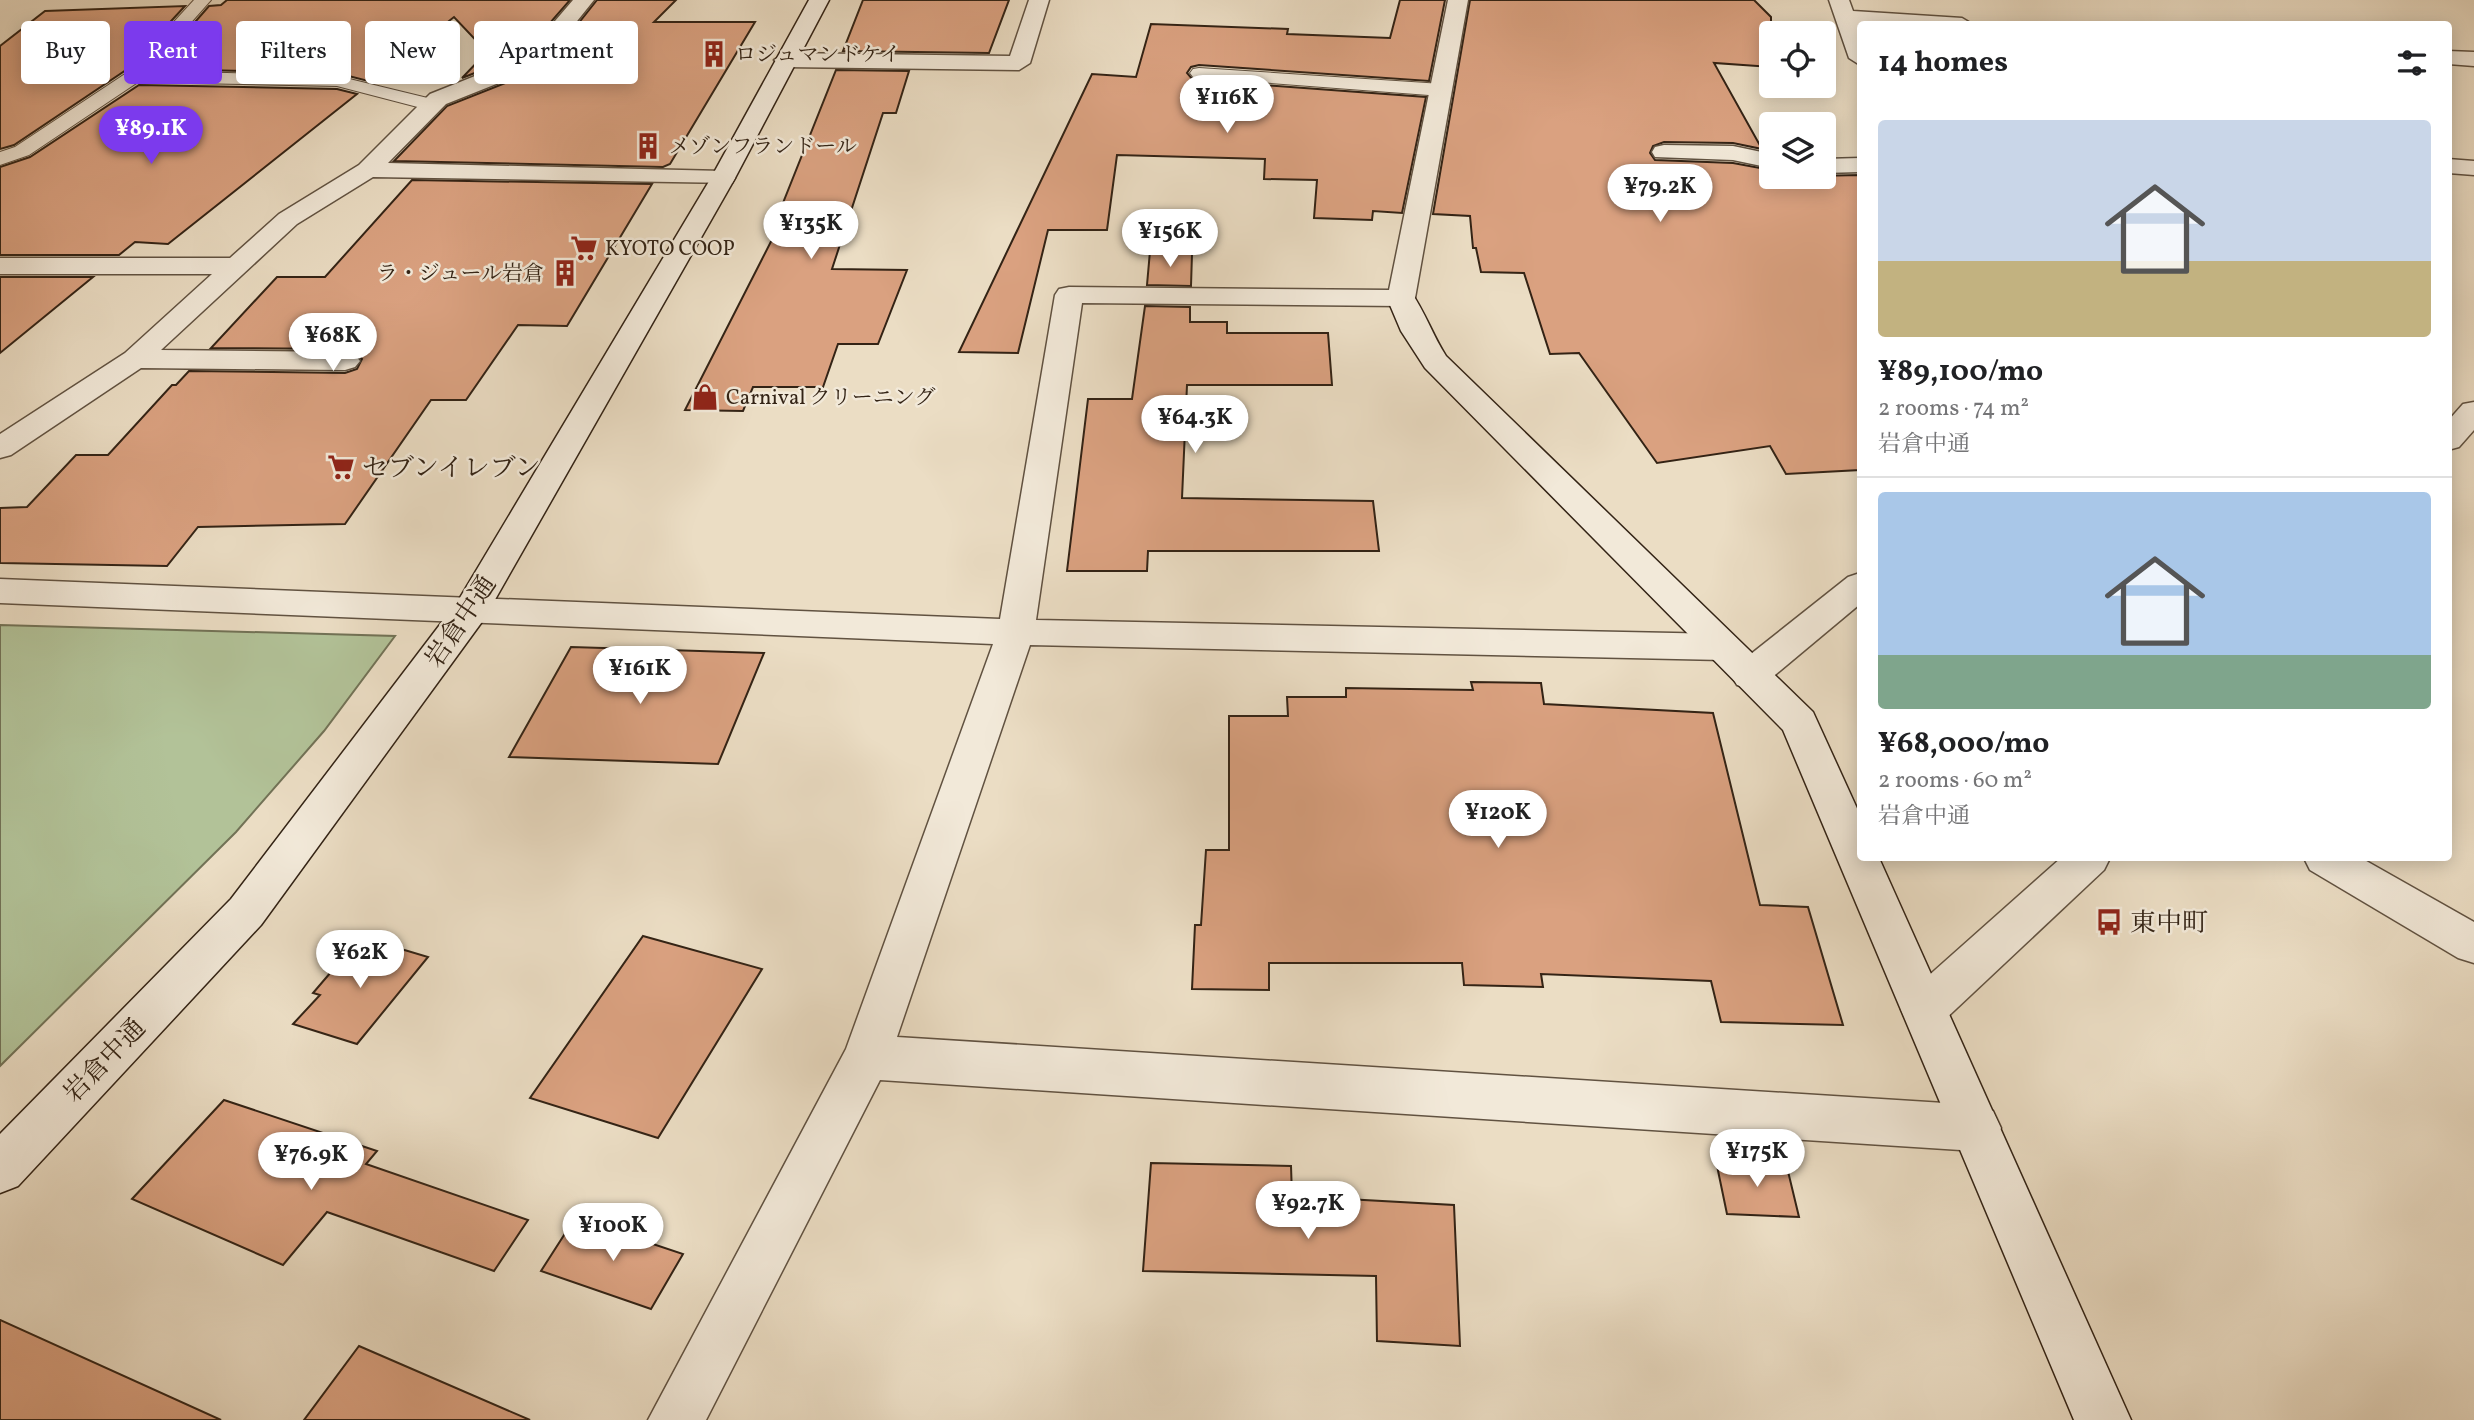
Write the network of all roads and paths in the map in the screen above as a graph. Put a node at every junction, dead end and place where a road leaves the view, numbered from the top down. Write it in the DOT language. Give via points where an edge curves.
graph roads {
  1 [pos="203,0"];
  2 [pos="584,0"];
  3 [pos="818,0"];
  4 [pos="1039,0"];
  5 [pos="1458,0"];
  6 [pos="1843,8"];
  7 [pos="184,21"];
  8 [pos="1940,21"];
  9 [pos="1857,49"];
  10 [pos="2452,57"];
  11 [pos="2474,59"];
  12 [pos="785,60"];
  13 [pos="1199,73"];
  14 [pos="222,78"];
  15 [pos="124,83"];
  16 [pos="1441,90"];
  17 [pos="433,105"];
  18 [pos="1664,152"];
  19 [pos="1759,158"];
  20 [pos="0,159"];
  21 [pos="1857,165"];
  22 [pos="1836,166"];
  23 [pos="2452,166"];
  24 [pos="2474,169"];
  25 [pos="368,170"];
  26 [pos="723,178"];
  27 [pos="0,266"];
  28 [pos="235,266"];
  29 [pos="1401,298"];
  30 [pos="135,359"];
  31 [pos="345,361"];
  32 [pos="2474,411"];
  33 [pos="2452,436"];
  34 [pos="0,447"];
  35 [pos="1857,587"];
  36 [pos="0,591"];
  37 [pos="471,610"];
  38 [pos="1016,632"];
  39 [pos="1723,647"];
  40 [pos="1750,675"];
  41 [pos="1857,855"];
  42 [pos="1860,861"];
  43 [pos="2086,861"];
  44 [pos="2330,861"];
  45 [pos="2474,944"];
  46 [pos="1924,1009"];
  47 [pos="867,1057"];
  48 [pos="1976,1128"];
  49 [pos="0,1169"];
  50 [pos="676,1420"];
  51 [pos="2104,1420"];
  1 -- 7 [label="lane"];
  2 -- 17 [label="street" via="533,61"];
  3 -- 12 [label="street, 岩倉中通"];
  4 -- 12 [label="street" via="1019,63"];
  5 -- 16 [label="street"];
  6 -- 8 [label="street"];
  6 -- 9 [label="street"];
  10 -- 11 [label="street"];
  12 -- 26 [label="street, 岩倉中通"];
  13 -- 16 [label="lane"];
  14 -- 17 [label="lane" via="337,81"];
  15 -- 20 [label="lane" via="22,151"];
  16 -- 29 [label="street"];
  17 -- 25 [label="street"];
  18 -- 19 [label="street" via="1733,153"];
  21 -- 22 [label="street"];
  23 -- 24 [label="street"];
  25 -- 26 [label="street"];
  25 -- 28 [label="street" via="288,219"];
  26 -- 37 [label="street, 岩倉中通"];
  27 -- 28 [label="street"];
  28 -- 30 [label="street"];
  29 -- 38 [label="street" via="1069,295"];
  29 -- 39 [label="street" via="1435,362"];
  30 -- 31 [label="street"];
  30 -- 34 [label="street"];
  32 -- 33 [label="street"];
  35 -- 40 [label="street"];
  36 -- 37 [label="street"];
  37 -- 38 [label="street"];
  37 -- 49 [label="street, 岩倉中通" via="246,912"];
  38 -- 39 [label="street"];
  38 -- 47 [label="street"];
  39 -- 40 [label="street"];
  40 -- 41 [label="street" via="1799,722"];
  42 -- 46 [label="street"];
  43 -- 46 [label="street"];
  44 -- 45 [label="street"];
  46 -- 48 [label="street"];
  47 -- 48 [label="street"];
  47 -- 50 [label="street"];
  48 -- 51 [label="street"];
}
